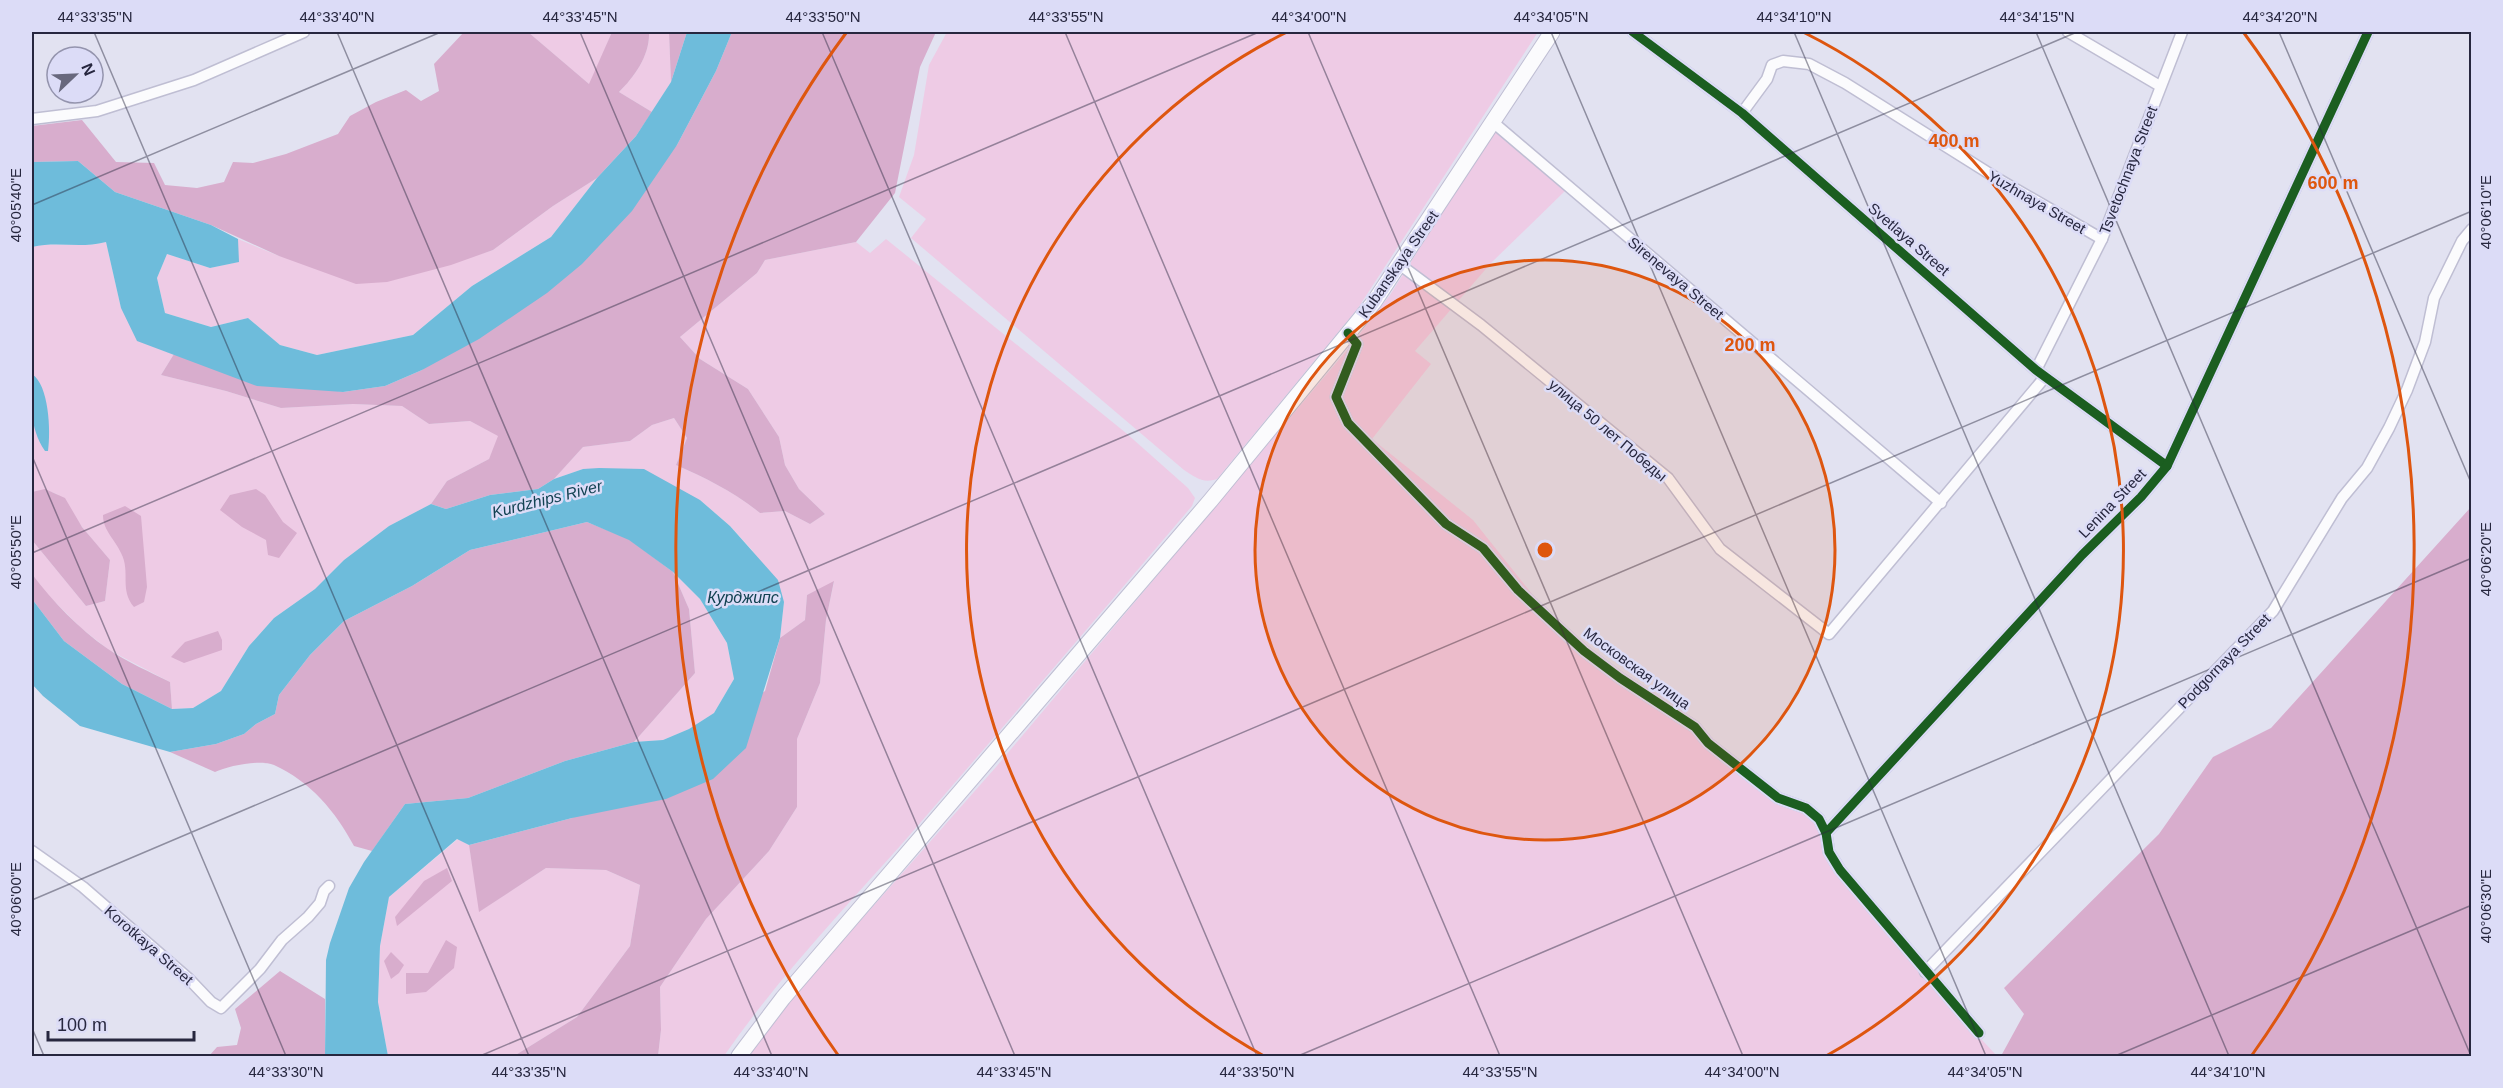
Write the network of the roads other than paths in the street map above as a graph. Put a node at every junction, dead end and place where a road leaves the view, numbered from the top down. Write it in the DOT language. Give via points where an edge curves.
graph roads {
  1 [pos="304,32"];
  2 [pos="1552,32"];
  3 [pos="1633,32"];
  4 [pos="2067,32"];
  5 [pos="2182,32"];
  6 [pos="2368,32"];
  7 [pos="2160,86"];
  8 [pos="1742,113"];
  9 [pos="32,119"];
  10 [pos="1494,123"];
  11 [pos="2472,229"];
  12 [pos="2102,239"];
  13 [pos="1400,264"];
  14 [pos="1348,333"];
  15 [pos="2040,374"];
  16 [pos="2167,466"];
  17 [pos="1941,503"];
  18 [pos="1829,634"];
  19 [pos="1826,833"];
  20 [pos="32,851"];
  21 [pos="329,886"];
  22 [pos="1925,972"];
  23 [pos="1979,1033"];
  24 [pos="739,1056"];
  1 -- 9 [label="street" via="194,80 129,101 97,111"];
  2 -- 10 [label="main road, Kubanskaya Street"];
  3 -- 8 [label="street, Svetlaya Street"];
  4 -- 7 [label="street"];
  5 -- 7 [label="street, Tsvetochnaya Street"];
  6 -- 16 [label="street, Lenina Street"];
  7 -- 12 [label="street, Tsvetochnaya Street"];
  8 -- 12 [label="street, Yuzhnaya Street" via="1767,79 1772,64 1809,64"];
  8 -- 15 [label="street, Svetlaya Street"];
  10 -- 13 [label="main road, Kubanskaya Street"];
  10 -- 17 [label="street, Sirenevaya Street"];
  11 -- 22 [label="street, Podgornaya Street" via="2434,298 2425,342 2389,428 2273,611"];
  12 -- 15 [label="street, Tsvetochnaya Street"];
  13 -- 14 [label="main road, Kubanskaya Street"];
  13 -- 18 [label="street, улица 50 лет Победы" via="1668,478 1720,549"];
  14 -- 19 [label="street, Московская улица" via="1357,344 1336,397 1348,423 1446,524 1483,548 1518,590 1584,651 1695,727 1708,743 1778,798 1806,807"];
  14 -- 24 [label="main road, Kubanskaya Street" via="1226,482 783,998"];
  15 -- 16 [label="street, Svetlaya Street"];
  15 -- 17 [label="street, Tsvetochnaya Street"];
  16 -- 19 [label="street, Lenina Street"];
  17 -- 18 [label="street, Tsvetochnaya Street"];
  19 -- 22 [label="street, Московская улица" via="1829,852 1840,870"];
  20 -- 21 [label="street, Korotkaya Street" via="83,887 221,1008 320,903"];
  22 -- 23 [label="street, Московская улица"];
}
